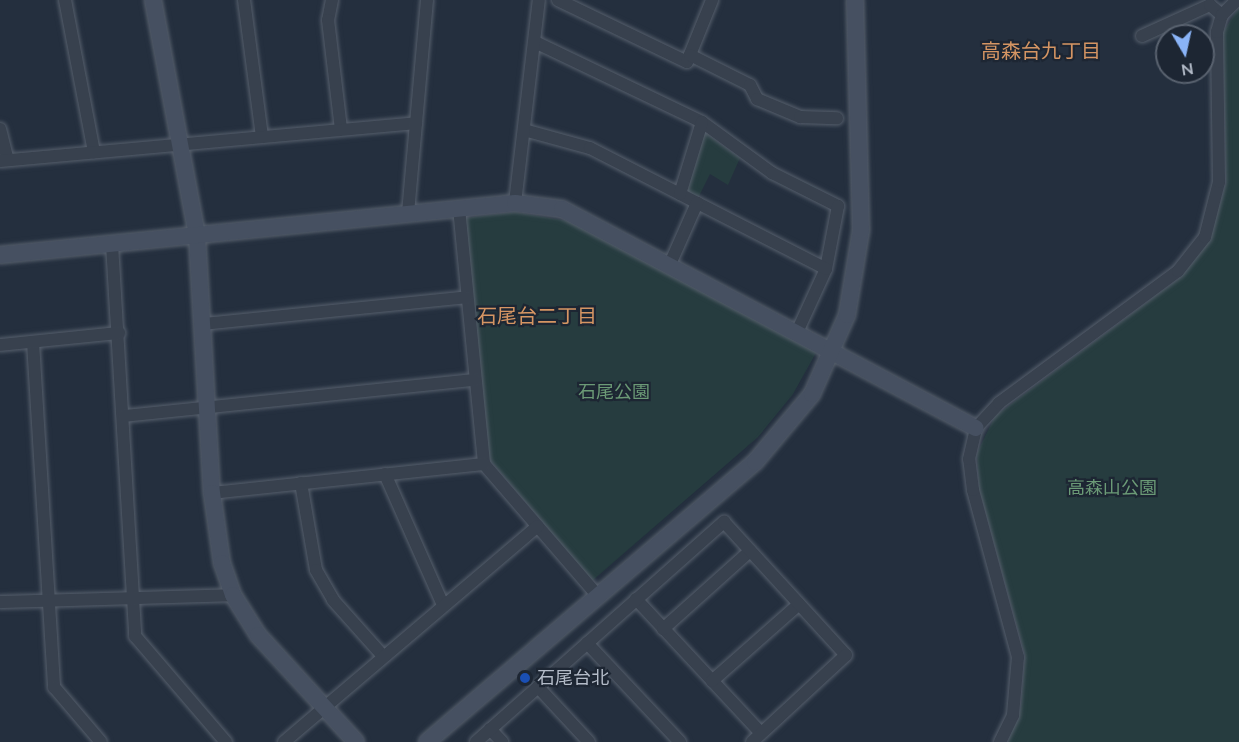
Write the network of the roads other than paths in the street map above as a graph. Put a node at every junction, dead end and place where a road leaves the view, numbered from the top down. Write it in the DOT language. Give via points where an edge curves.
graph roads {
  1 [pos="65,0"];
  2 [pos="153,0"];
  3 [pos="244,0"];
  4 [pos="332,0"];
  5 [pos="427,0"];
  6 [pos="539,0"];
  7 [pos="558,0"];
  8 [pos="712,0"];
  9 [pos="855,0"];
  10 [pos="1238,0"];
  11 [pos="1222,15"];
  12 [pos="1142,36"];
  13 [pos="535,42"];
  14 [pos="690,55"];
  15 [pos="837,118"];
  16 [pos="702,122"];
  17 [pos="416,123"];
  18 [pos="0,129"];
  19 [pos="341,129"];
  20 [pos="524,130"];
  21 [pos="262,136"];
  22 [pos="181,145"];
  23 [pos="94,152"];
  24 [pos="4,160"];
  25 [pos="680,194"];
  26 [pos="515,203"];
  27 [pos="697,203"];
  28 [pos="459,208"];
  29 [pos="408,213"];
  30 [pos="197,236"];
  31 [pos="112,244"];
  32 [pos="0,255"];
  33 [pos="670,264"];
  34 [pos="826,269"];
  35 [pos="467,297"];
  36 [pos="203,324"];
  37 [pos="797,332"];
  38 [pos="119,333"];
  39 [pos="33,342"];
  40 [pos="0,345"];
  41 [pos="835,352"];
  42 [pos="475,380"];
  43 [pos="207,409"];
  44 [pos="124,416"];
  45 [pos="976,428"];
  46 [pos="484,464"];
  47 [pos="385,474"];
  48 [pos="301,483"];
  49 [pos="212,493"];
  50 [pos="538,525"];
  51 [pos="750,551"];
  52 [pos="233,595"];
  53 [pos="599,597"];
  54 [pos="134,598"];
  55 [pos="636,599"];
  56 [pos="48,601"];
  57 [pos="0,603"];
  58 [pos="799,604"];
  59 [pos="443,605"];
  60 [pos="663,629"];
  61 [pos="588,643"];
  62 [pos="383,656"];
  63 [pos="712,681"];
  64 [pos="538,687"];
  65 [pos="324,708"];
  66 [pos="490,729"];
  67 [pos="761,733"];
  68 [pos="101,742"];
  69 [pos="226,742"];
  70 [pos="284,742"];
  71 [pos="356,742"];
  72 [pos="427,742"];
  73 [pos="476,742"];
  74 [pos="502,742"];
  75 [pos="589,742"];
  76 [pos="680,742"];
  77 [pos="752,742"];
  78 [pos="1000,742"];
  1 -- 23 [label="street"];
  2 -- 22 [label="street"];
  3 -- 21 [label="street"];
  4 -- 19 [label="street" via="328,20"];
  5 -- 17 [label="street"];
  6 -- 13 [label="street"];
  7 -- 14 [label="street" via="687,62"];
  8 -- 14 [label="street"];
  9 -- 41 [label="street" via="861,230 855,281"];
  10 -- 11 [label="street"];
  11 -- 12 [label="street" via="1210,5"];
  11 -- 45 [label="street" via="1217,32 1220,183 1205,237 1178,271 999,403"];
  13 -- 16 [label="street"];
  13 -- 20 [label="street"];
  14 -- 15 [label="street" via="750,85 757,99 800,117"];
  16 -- 25 [label="street"];
  16 -- 34 [label="street" via="772,173 838,206"];
  17 -- 19 [label="street"];
  17 -- 29 [label="street"];
  18 -- 24 [label="street"];
  19 -- 21 [label="street"];
  20 -- 25 [label="street" via="590,148"];
  20 -- 26 [label="street"];
  21 -- 22 [label="street"];
  22 -- 23 [label="street"];
  22 -- 30 [label="street"];
  23 -- 24 [label="street"];
  25 -- 27 [label="street"];
  26 -- 28 [label="street"];
  26 -- 33 [label="street" via="562,209"];
  27 -- 33 [label="street"];
  27 -- 34 [label="street"];
  28 -- 29 [label="street"];
  28 -- 35 [label="street"];
  29 -- 30 [label="street"];
  30 -- 31 [label="street"];
  30 -- 36 [label="street"];
  31 -- 32 [label="street"];
  31 -- 38 [label="street"];
  33 -- 37 [label="street"];
  34 -- 37 [label="street"];
  35 -- 36 [label="street"];
  35 -- 42 [label="street"];
  36 -- 43 [label="street"];
  37 -- 41 [label="street"];
  38 -- 39 [label="street"];
  38 -- 44 [label="street"];
  39 -- 40 [label="street"];
  39 -- 56 [label="street"];
  41 -- 45 [label="street"];
  41 -- 53 [label="street" via="789,426 755,462"];
  42 -- 43 [label="street"];
  42 -- 46 [label="street"];
  43 -- 44 [label="street"];
  43 -- 49 [label="street"];
  44 -- 54 [label="street"];
  45 -- 78 [label="street" via="969,459 973,490 1018,657 1013,715"];
  46 -- 47 [label="street"];
  46 -- 50 [label="street"];
  47 -- 48 [label="street"];
  47 -- 59 [label="street"];
  48 -- 49 [label="street"];
  48 -- 62 [label="street" via="316,570 333,600"];
  49 -- 52 [label="street" via="215,531"];
  50 -- 53 [label="street"];
  50 -- 59 [label="street"];
  51 -- 55 [label="street" via="724,522"];
  51 -- 58 [label="street"];
  51 -- 60 [label="street"];
  52 -- 54 [label="street"];
  52 -- 65 [label="street" via="258,635"];
  53 -- 72 [label="street"];
  54 -- 56 [label="street"];
  54 -- 69 [label="street" via="135,636"];
  55 -- 60 [label="street"];
  55 -- 61 [label="street"];
  56 -- 57 [label="street"];
  56 -- 68 [label="street" via="54,687"];
  58 -- 63 [label="street"];
  58 -- 67 [label="street" via="846,655"];
  59 -- 62 [label="street"];
  60 -- 63 [label="street"];
  61 -- 64 [label="street"];
  61 -- 76 [label="street"];
  62 -- 65 [label="street"];
  63 -- 67 [label="street"];
  64 -- 66 [label="street"];
  64 -- 75 [label="street"];
  65 -- 70 [label="street"];
  65 -- 71 [label="street"];
  66 -- 73 [label="street"];
  66 -- 74 [label="street"];
  67 -- 77 [label="street"];
}
